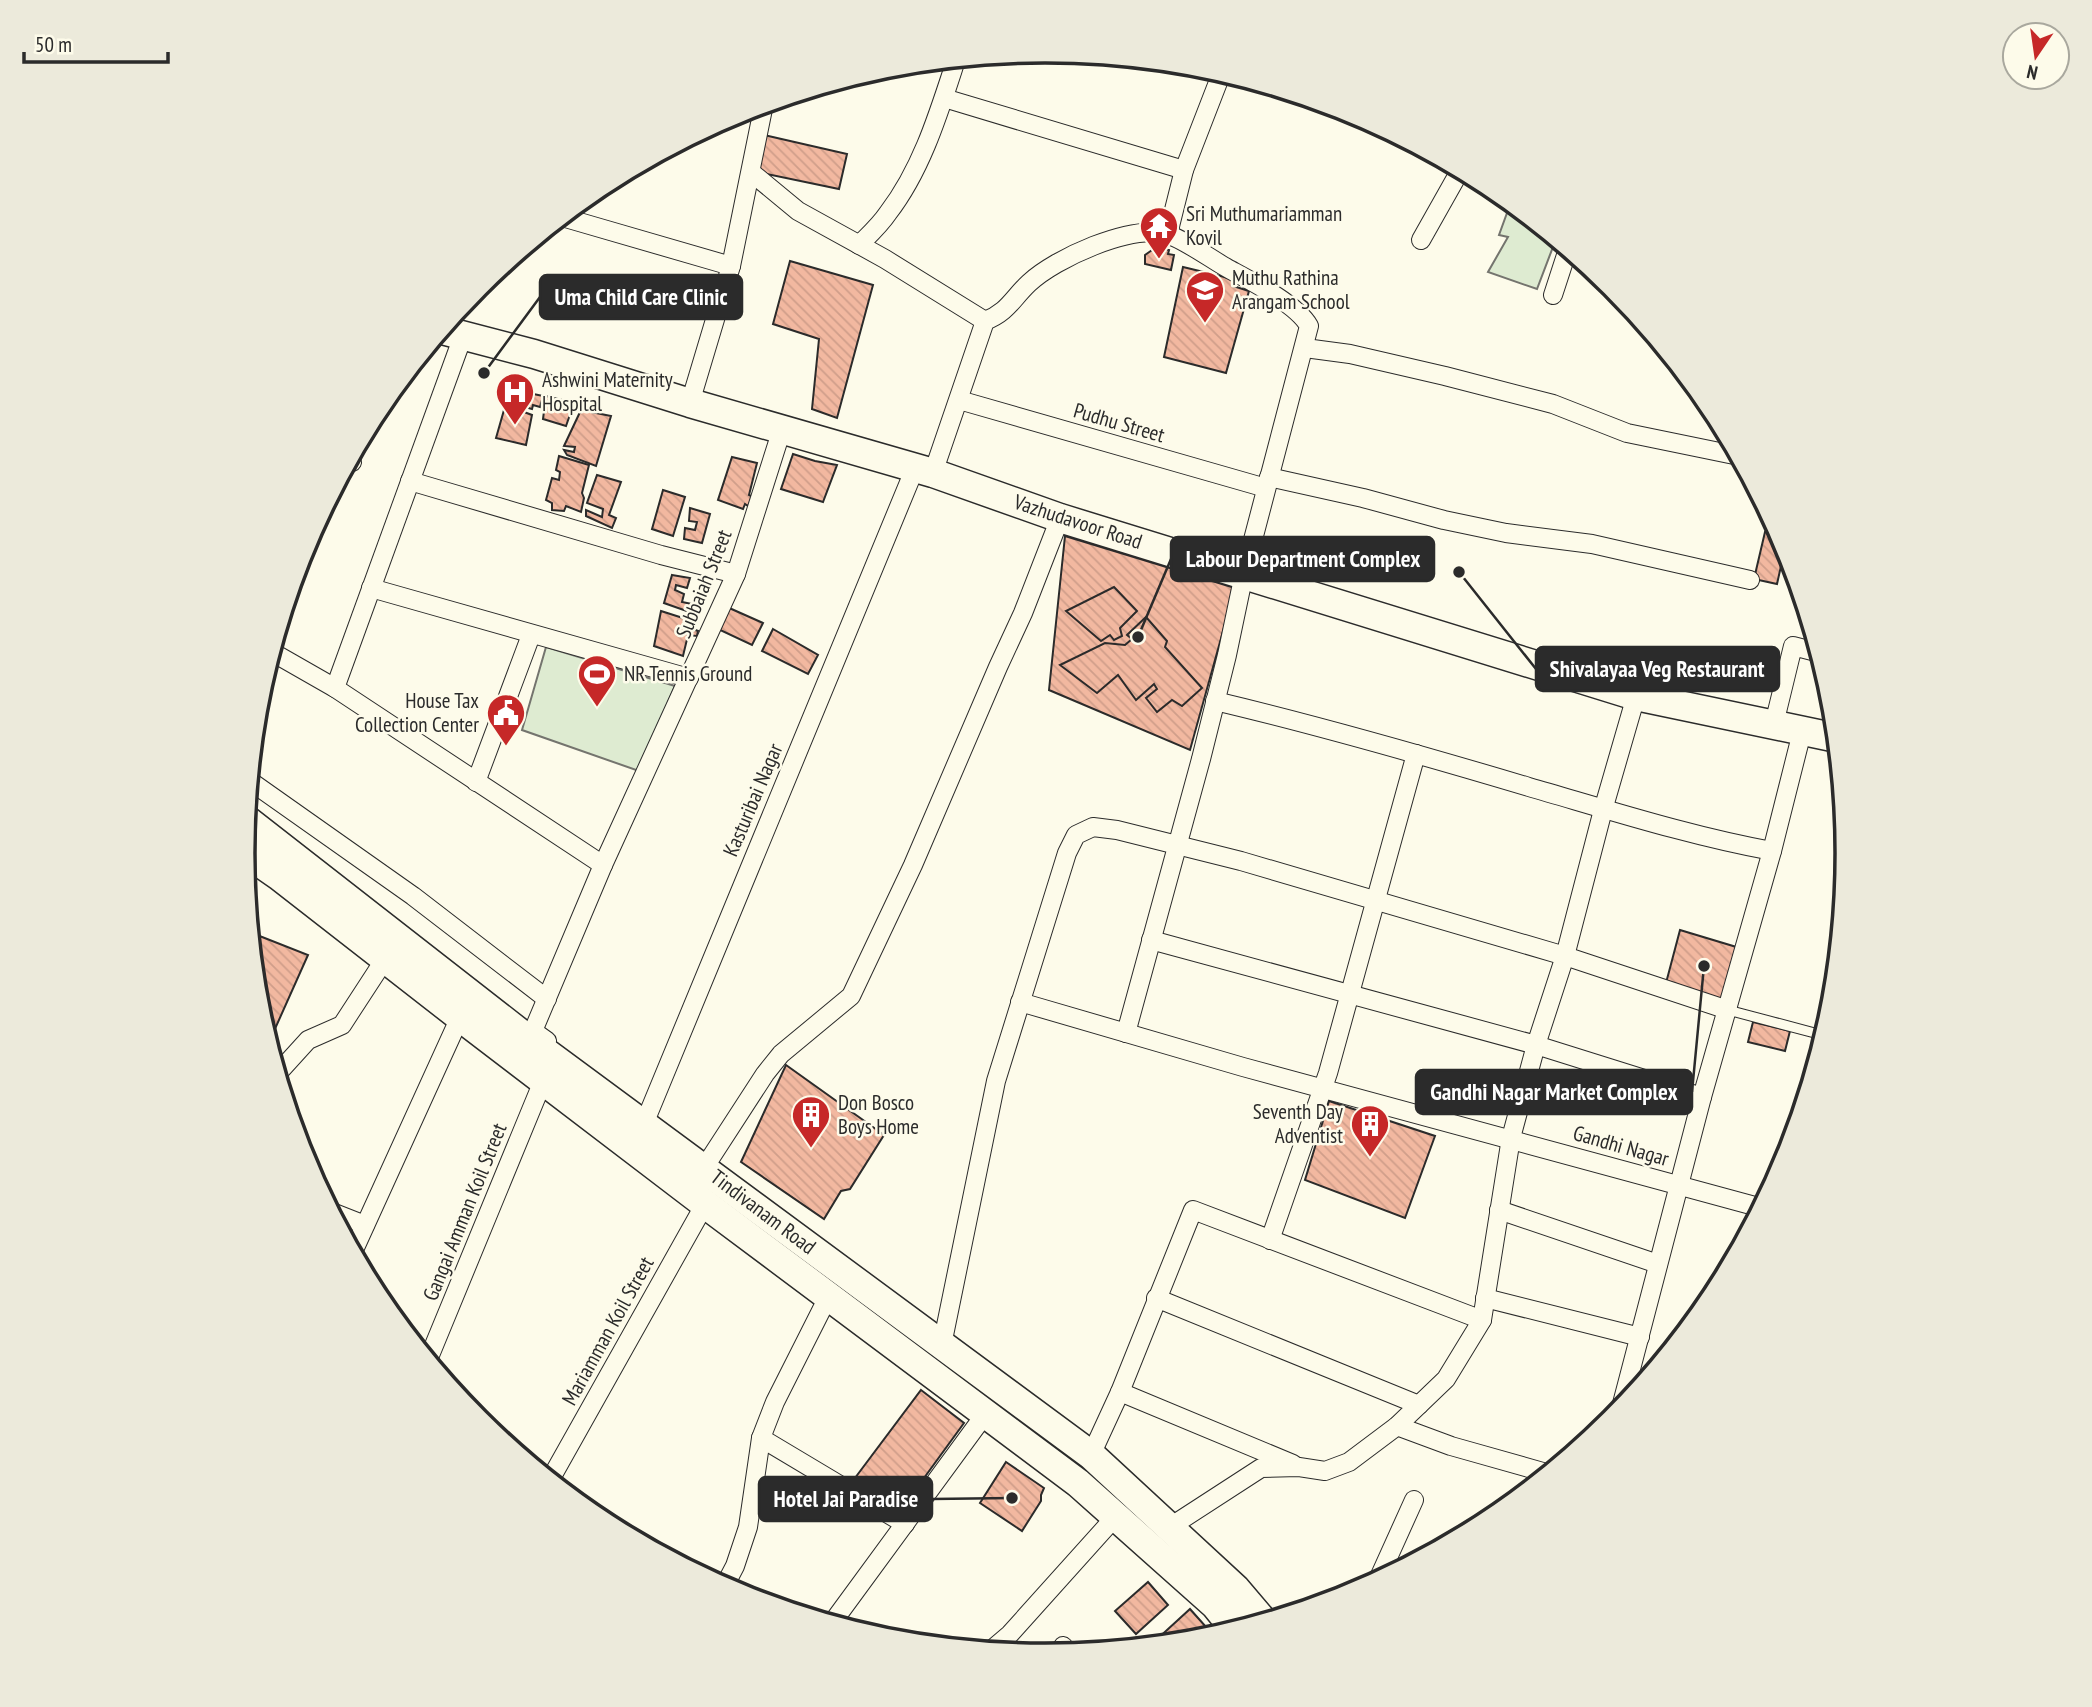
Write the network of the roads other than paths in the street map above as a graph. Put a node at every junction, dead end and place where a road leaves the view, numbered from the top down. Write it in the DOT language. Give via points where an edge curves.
graph roads {
  1 [pos="953,69"];
  2 [pos="1218,82"];
  3 [pos="944,98"];
  4 [pos="762,116"];
  5 [pos="1184,170"];
  6 [pos="752,173"];
  7 [pos="1456,178"];
  8 [pos="572,221"];
  9 [pos="1168,234"];
  10 [pos="1421,240"];
  11 [pos="859,245"];
  12 [pos="1565,258"];
  13 [pos="731,266"];
  14 [pos="1553,295"];
  15 [pos="985,321"];
  16 [pos="452,333"];
  17 [pos="1304,348"];
  18 [pos="959,400"];
  19 [pos="690,403"];
  20 [pos="782,429"];
  21 [pos="1727,451"];
  22 [pos="924,470"];
  23 [pos="410,481"];
  24 [pos="1267,483"];
  25 [pos="1060,518"];
  26 [pos="736,574"];
  27 [pos="1244,574"];
  28 [pos="1750,580"];
  29 [pos="371,589"];
  30 [pos="531,635"];
  31 [pos="1810,650"];
  32 [pos="280,657"];
  33 [pos="689,678"];
  34 [pos="335,688"];
  35 [pos="1636,696"];
  36 [pos="1215,701"];
  37 [pos="1774,724"];
  38 [pos="1802,732"];
  39 [pos="1828,736"];
  40 [pos="1416,754"];
  41 [pos="476,782"];
  42 [pos="258,787"];
  43 [pos="1603,810"];
  44 [pos="256,827"];
  45 [pos="1178,845"];
  46 [pos="1772,851"];
  47 [pos="255,859"];
  48 [pos="603,865"];
  49 [pos="1376,902"];
  50 [pos="1151,940"];
  51 [pos="1565,956"];
  52 [pos="385,959"];
  53 [pos="1350,994"];
  54 [pos="547,999"];
  55 [pos="1020,1002"];
  56 [pos="1727,1010"];
  57 [pos="460,1017"];
  58 [pos="1126,1033"];
  59 [pos="1815,1033"];
  60 [pos="1536,1045"];
  61 [pos="284,1066"];
  62 [pos="543,1081"];
  63 [pos="1323,1088"];
  64 [pos="1702,1097"];
  65 [pos="638,1128"];
  66 [pos="1511,1138"];
  67 [pos="704,1168"];
  68 [pos="1679,1186"];
  69 [pos="705,1205"];
  70 [pos="1754,1206"];
  71 [pos="1499,1210"];
  72 [pos="344,1217"];
  73 [pos="365,1225"];
  74 [pos="1270,1240"];
  75 [pos="357,1242"];
  76 [pos="1658,1264"];
  77 [pos="828,1297"];
  78 [pos="1156,1298"];
  79 [pos="1485,1298"];
  80 [pos="1482,1321"];
  81 [pos="1640,1337"];
  82 [pos="942,1345"];
  83 [pos="432,1351"];
  84 [pos="1626,1390"];
  85 [pos="1120,1392"];
  86 [pos="1419,1405"];
  87 [pos="986,1413"];
  88 [pos="1397,1426"];
  89 [pos="761,1437"];
  90 [pos="1091,1455"];
  91 [pos="1299,1467"];
  92 [pos="1539,1471"];
  93 [pos="554,1472"];
  94 [pos="1414,1500"];
  95 [pos="1116,1516"];
  96 [pos="905,1524"];
  97 [pos="1170,1527"];
  98 [pos="1383,1568"];
  99 [pos="729,1577"];
  100 [pos="1259,1615"];
  101 [pos="837,1616"];
  102 [pos="1229,1622"];
  103 [pos="1000,1642"];
  1 -- 3 [label="street"];
  2 -- 5 [label="street"];
  3 -- 5 [label="street"];
  3 -- 11 [label="street" via="914,172 888,214"];
  4 -- 6 [label="street"];
  5 -- 9 [label="street"];
  6 -- 11 [label="street" via="798,211"];
  6 -- 13 [label="street"];
  7 -- 10 [label="street"];
  8 -- 13 [label="street"];
  9 -- 15 [label="street" via="1151,232 1100,243 1052,265 999,316"];
  9 -- 17 [label="street" via="1304,316 1309,326"];
  11 -- 15 [label="street"];
  12 -- 14 [label="street"];
  13 -- 19 [label="street"];
  15 -- 18 [label="street, Kasturibai Nagar"];
  16 -- 19 [label="main road, Vazhudavoor Road"];
  16 -- 23 [label="street"];
  17 -- 21 [label="street" via="1444,376 1553,404 1628,433"];
  17 -- 24 [label="street"];
  18 -- 22 [label="street, Kasturibai Nagar"];
  18 -- 24 [label="street, Pudhu Street"];
  19 -- 20 [label="main road, Vazhudavoor Road"];
  20 -- 22 [label="main road, Vazhudavoor Road"];
  20 -- 26 [label="street, Subbaiah Street"];
  22 -- 25 [label="main road, Vazhudavoor Road"];
  22 -- 65 [label="street, Kasturibai Nagar"];
  23 -- 26 [label="street"];
  23 -- 29 [label="street"];
  24 -- 27 [label="street"];
  24 -- 28 [label="street, Pudhu Street" via="1363,498 1506,533 1592,544"];
  25 -- 27 [label="main road, Vazhudavoor Road"];
  25 -- 67 [label="street" via="913,865 851,996 781,1054"];
  26 -- 33 [label="street, Subbaiah Street"];
  27 -- 35 [label="main road, Vazhudavoor Road"];
  27 -- 36 [label="street"];
  29 -- 30 [label="street"];
  29 -- 34 [label="street"];
  30 -- 33 [label="street"];
  30 -- 41 [label="street"];
  31 -- 37 [label="street" via="1793,646"];
  32 -- 34 [label="street"];
  33 -- 48 [label="street, Subbaiah Street"];
  34 -- 41 [label="street"];
  35 -- 37 [label="main road, Vazhudavoor Road"];
  35 -- 43 [label="street"];
  36 -- 40 [label="street"];
  36 -- 45 [label="street"];
  37 -- 38 [label="main road, Vazhudavoor Road"];
  38 -- 39 [label="main road, Vazhudavoor Road"];
  38 -- 46 [label="street, Gandhi Nagar"];
  40 -- 43 [label="street"];
  40 -- 49 [label="street"];
  41 -- 48 [label="street"];
  42 -- 54 [label="street"];
  43 -- 46 [label="street"];
  43 -- 51 [label="street"];
  44 -- 65 [label="main road, Tindivanam Road"];
  45 -- 49 [label="street"];
  45 -- 50 [label="street"];
  45 -- 55 [label="street" via="1093,827 1076,835"];
  46 -- 56 [label="street, Gandhi Nagar"];
  47 -- 52 [label="main road"];
  48 -- 54 [label="street, Subbaiah Street"];
  49 -- 51 [label="street"];
  49 -- 53 [label="street"];
  50 -- 53 [label="street"];
  50 -- 58 [label="street"];
  51 -- 56 [label="street"];
  51 -- 60 [label="street"];
  52 -- 57 [label="main road"];
  52 -- 61 [label="street" via="342,1025 308,1040"];
  53 -- 60 [label="street"];
  53 -- 63 [label="street"];
  54 -- 65 [label="street, Subbaiah Street" via="533,1031"];
  55 -- 58 [label="street, Gandhi Nagar"];
  55 -- 82 [label="street" via="996,1081"];
  56 -- 59 [label="lane"];
  56 -- 64 [label="street, Gandhi Nagar"];
  57 -- 62 [label="main road"];
  57 -- 73 [label="street"];
  58 -- 63 [label="street, Gandhi Nagar"];
  60 -- 64 [label="street"];
  60 -- 66 [label="street"];
  62 -- 65 [label="main road"];
  62 -- 83 [label="street, Gangai Amman Koil Street"];
  63 -- 66 [label="street, Gandhi Nagar"];
  63 -- 74 [label="street"];
  64 -- 68 [label="street, Gandhi Nagar"];
  65 -- 67 [label="main road, Tindivanam Road"];
  65 -- 69 [label="main road"];
  66 -- 68 [label="street, Gandhi Nagar"];
  66 -- 71 [label="street"];
  67 -- 82 [label="main road, Tindivanam Road"];
  68 -- 70 [label="street"];
  68 -- 76 [label="street"];
  69 -- 77 [label="main road"];
  69 -- 93 [label="street, Mariamman Koil Street"];
  71 -- 76 [label="street"];
  71 -- 79 [label="street"];
  72 -- 73 [label="street"];
  73 -- 75 [label="street"];
  74 -- 78 [label="street" via="1193,1210"];
  74 -- 80 [label="street"];
  76 -- 81 [label="street"];
  77 -- 87 [label="main road"];
  77 -- 89 [label="street"];
  78 -- 85 [label="street"];
  78 -- 86 [label="street"];
  79 -- 80 [label="street"];
  79 -- 81 [label="street"];
  80 -- 86 [label="street" via="1446,1378"];
  81 -- 84 [label="street"];
  82 -- 90 [label="main road, Tindivanam Road"];
  85 -- 90 [label="street"];
  85 -- 91 [label="street"];
  86 -- 88 [label="street"];
  87 -- 95 [label="main road"];
  87 -- 96 [label="street"];
  88 -- 91 [label="street" via="1349,1462 1325,1471"];
  88 -- 92 [label="street"];
  89 -- 96 [label="street"];
  89 -- 99 [label="street" via="748,1527"];
  90 -- 97 [label="main road, Tindivanam Road"];
  91 -- 97 [label="street" via="1261,1468"];
  94 -- 98 [label="street"];
  95 -- 102 [label="main road"];
  95 -- 103 [label="street"];
  96 -- 101 [label="street"];
  97 -- 100 [label="main road, Tindivanam Road"];
}
